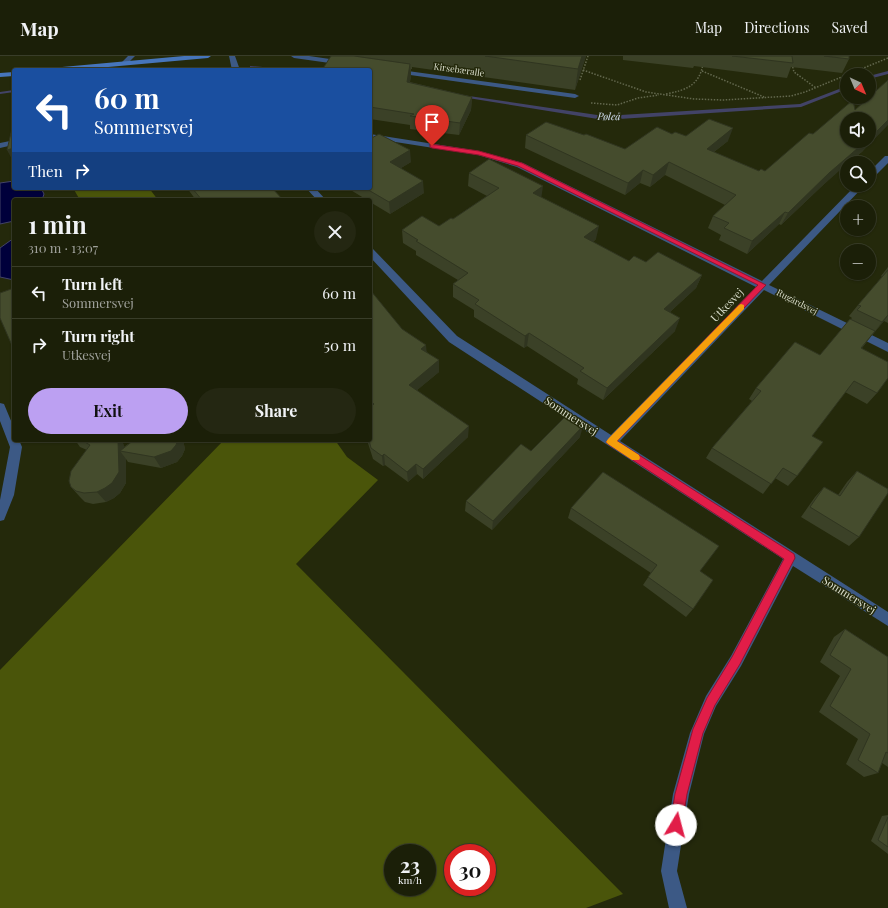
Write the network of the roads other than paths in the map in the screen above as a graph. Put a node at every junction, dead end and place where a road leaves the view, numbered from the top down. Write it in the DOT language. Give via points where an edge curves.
graph roads {
  1 [pos="132,56"];
  2 [pos="208,56"];
  3 [pos="232,56"];
  4 [pos="294,56"];
  5 [pos="125,63"];
  6 [pos="348,64"];
  7 [pos="72,68"];
  8 [pos="235,68"];
  9 [pos="388,69"];
  10 [pos="12,74"];
  11 [pos="0,75"];
  12 [pos="575,96"];
  13 [pos="372,136"];
  14 [pos="10,143"];
  15 [pos="0,146"];
  16 [pos="888,158"];
  17 [pos="876,170"];
  18 [pos="312,190"];
  19 [pos="854,192"];
  20 [pos="320,198"];
  21 [pos="372,253"];
  22 [pos="763,285"];
  23 [pos="888,348"];
  24 [pos="0,407"];
  25 [pos="12,436"];
  26 [pos="14,442"];
  27 [pos="611,442"];
  28 [pos="0,516"];
  29 [pos="790,558"];
  30 [pos="888,620"];
  31 [pos="678,908"];
  1 -- 5 [label="street"];
  2 -- 5 [label="street"];
  3 -- 8 [label="street"];
  4 -- 6 [label="street"];
  5 -- 7 [label="street"];
  9 -- 12 [label="street, Kirsebæralle"];
  10 -- 11 [label="street"];
  13 -- 22 [label="street, Rugårdsvej" via="479,153 520,165"];
  14 -- 15 [label="street"];
  16 -- 17 [label="street"];
  18 -- 20 [label="street"];
  19 -- 22 [label="street, Utkesvej"];
  21 -- 27 [label="street, Sommersvej" via="453,339"];
  22 -- 23 [label="street, Rugårdsvej"];
  22 -- 27 [label="street, Utkesvej"];
  24 -- 25 [label="street"];
  26 -- 28 [label="street" via="16,446 8,495"];
  27 -- 29 [label="street, Sommersvej"];
  29 -- 30 [label="street, Sommersvej"];
  29 -- 31 [label="street" via="736,661 711,702 697,733 681,794 669,871"];
}
